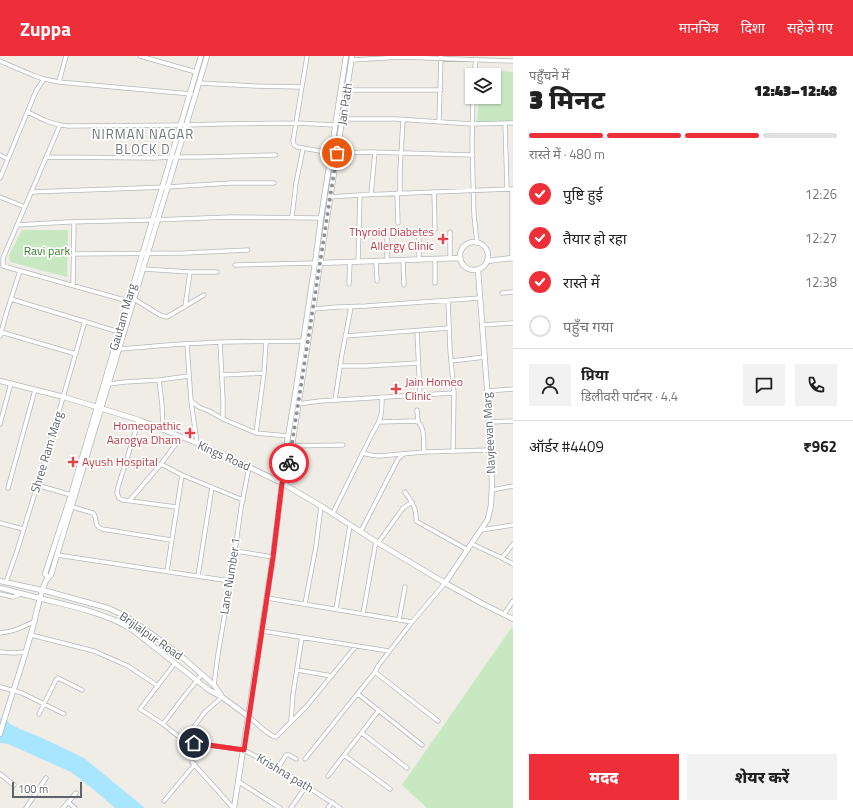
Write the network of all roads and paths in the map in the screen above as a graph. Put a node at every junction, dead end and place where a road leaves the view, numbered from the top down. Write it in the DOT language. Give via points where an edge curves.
graph roads {
  1 [pos="66,56"];
  2 [pos="140,56"];
  3 [pos="201,56"];
  4 [pos="207,56"];
  5 [pos="307,56"];
  6 [pos="346,56"];
  7 [pos="442,57"];
  8 [pos="352,58"];
  9 [pos="476,59"];
  10 [pos="1,62"];
  11 [pos="513,62"];
  12 [pos="0,67"];
  13 [pos="475,68"];
  14 [pos="196,72"];
  15 [pos="44,79"];
  16 [pos="59,82"];
  17 [pos="199,82"];
  18 [pos="302,88"];
  19 [pos="347,90"];
  20 [pos="441,90"];
  21 [pos="190,94"];
  22 [pos="195,95"];
  23 [pos="473,104"];
  24 [pos="28,112"];
  25 [pos="343,119"];
  26 [pos="403,120"];
  27 [pos="440,121"];
  28 [pos="296,123"];
  29 [pos="505,123"];
  30 [pos="513,123"];
  31 [pos="472,124"];
  32 [pos="60,125"];
  33 [pos="180,125"];
  34 [pos="186,125"];
  35 [pos="335,125"];
  36 [pos="303,149"];
  37 [pos="375,152"];
  38 [pos="331,153"];
  39 [pos="337,153"];
  40 [pos="401,153"];
  41 [pos="0,155"];
  42 [pos="276,155"];
  43 [pos="473,155"];
  44 [pos="46,157"];
  45 [pos="174,157"];
  46 [pos="8,159"];
  47 [pos="0,178"];
  48 [pos="274,182"];
  49 [pos="162,187"];
  50 [pos="168,187"];
  51 [pos="506,189"];
  52 [pos="513,189"];
  53 [pos="474,190"];
  54 [pos="31,192"];
  55 [pos="434,192"];
  56 [pos="398,193"];
  57 [pos="360,194"];
  58 [pos="371,194"];
  59 [pos="0,197"];
  60 [pos="324,197"];
  61 [pos="330,197"];
  62 [pos="25,207"];
  63 [pos="292,217"];
  64 [pos="321,218"];
  65 [pos="152,220"];
  66 [pos="158,220"];
  67 [pos="74,222"];
  68 [pos="398,223"];
  69 [pos="17,225"];
  70 [pos="435,229"];
  71 [pos="419,232"];
  72 [pos="450,232"];
  73 [pos="387,236"];
  74 [pos="477,243"];
  75 [pos="248,250"];
  76 [pos="145,253"];
  77 [pos="74,254"];
  78 [pos="450,258"];
  79 [pos="460,258"];
  80 [pos="435,259"];
  81 [pos="512,259"];
  82 [pos="403,260"];
  83 [pos="419,260"];
  84 [pos="487,260"];
  85 [pos="376,261"];
  86 [pos="387,261"];
  87 [pos="350,262"];
  88 [pos="358,262"];
  89 [pos="317,263"];
  90 [pos="235,265"];
  91 [pos="2,266"];
  92 [pos="143,269"];
  93 [pos="478,270"];
  94 [pos="20,271"];
  95 [pos="190,272"];
  96 [pos="217,272"];
  97 [pos="377,281"];
  98 [pos="435,283"];
  99 [pos="349,284"];
  100 [pos="73,285"];
  101 [pos="404,285"];
  102 [pos="513,292"];
  103 [pos="502,293"];
  104 [pos="204,295"];
  105 [pos="480,298"];
  106 [pos="11,299"];
  107 [pos="134,299"];
  108 [pos="448,300"];
  109 [pos="128,301"];
  110 [pos="185,306"];
  111 [pos="351,307"];
  112 [pos="313,309"];
  113 [pos="85,321"];
  114 [pos="513,323"];
  115 [pos="482,325"];
  116 [pos="449,328"];
  117 [pos="417,331"];
  118 [pos="119,332"];
  119 [pos="1,334"];
  120 [pos="345,336"];
  121 [pos="303,341"];
  122 [pos="220,342"];
  123 [pos="266,342"];
  124 [pos="187,344"];
  125 [pos="119,349"];
  126 [pos="76,354"];
  127 [pos="485,357"];
  128 [pos="451,361"];
  129 [pos="418,362"];
  130 [pos="340,366"];
  131 [pos="264,373"];
  132 [pos="222,375"];
  133 [pos="189,376"];
  134 [pos="159,380"];
  135 [pos="0,381"];
  136 [pos="12,383"];
  137 [pos="109,384"];
  138 [pos="513,389"];
  139 [pos="35,390"];
  140 [pos="487,391"];
  141 [pos="454,393"];
  142 [pos="420,395"];
  143 [pos="64,397"];
  144 [pos="382,398"];
  145 [pos="335,400"];
  146 [pos="191,401"];
  147 [pos="298,404"];
  148 [pos="99,408"];
  149 [pos="417,410"];
  150 [pos="1,416"];
  151 [pos="223,419"];
  152 [pos="139,420"];
  153 [pos="513,421"];
  154 [pos="379,422"];
  155 [pos="418,422"];
  156 [pos="489,422"];
  157 [pos="0,424"];
  158 [pos="163,430"];
  159 [pos="256,433"];
  160 [pos="288,436"];
  161 [pos="181,437"];
  162 [pos="197,443"];
  163 [pos="343,445"];
  164 [pos="289,446"];
  165 [pos="490,450"];
  166 [pos="424,452"];
  167 [pos="453,452"];
  168 [pos="362,453"];
  169 [pos="405,453"];
  170 [pos="161,464"];
  171 [pos="249,467"];
  172 [pos="182,475"];
  173 [pos="282,483"];
  174 [pos="37,485"];
  175 [pos="513,486"];
  176 [pos="212,487"];
  177 [pos="8,488"];
  178 [pos="492,490"];
  179 [pos="405,492"];
  180 [pos="71,495"];
  181 [pos="130,500"];
  182 [pos="243,500"];
  183 [pos="412,502"];
  184 [pos="70,506"];
  185 [pos="321,506"];
  186 [pos="176,507"];
  187 [pos="333,513"];
  188 [pos="0,523"];
  189 [pos="350,525"];
  190 [pos="513,525"];
  191 [pos="23,529"];
  192 [pos="481,530"];
  193 [pos="361,531"];
  194 [pos="171,540"];
  195 [pos="377,542"];
  196 [pos="472,544"];
  197 [pos="513,544"];
  198 [pos="468,550"];
  199 [pos="235,551"];
  200 [pos="57,555"];
  201 [pos="273,557"];
  202 [pos="502,558"];
  203 [pos="513,564"];
  204 [pos="167,571"];
  205 [pos="198,576"];
  206 [pos="48,578"];
  207 [pos="0,581"];
  208 [pos="230,581"];
  209 [pos="6,582"];
  210 [pos="445,583"];
  211 [pos="405,587"];
  212 [pos="0,588"];
  213 [pos="43,590"];
  214 [pos="0,594"];
  215 [pos="22,594"];
  216 [pos="40,598"];
  217 [pos="267,598"];
  218 [pos="513,600"];
  219 [pos="305,604"];
  220 [pos="336,609"];
  221 [pos="363,614"];
  222 [pos="504,614"];
  223 [pos="513,619"];
  224 [pos="399,620"];
  225 [pos="35,621"];
  226 [pos="412,622"];
  227 [pos="262,631"];
  228 [pos="0,633"];
  229 [pos="31,635"];
  230 [pos="302,637"];
  231 [pos="356,646"];
  232 [pos="390,651"];
  233 [pos="0,652"];
  234 [pos="25,652"];
  235 [pos="175,663"];
  236 [pos="297,670"];
  237 [pos="375,672"];
  238 [pos="202,674"];
  239 [pos="332,676"];
  240 [pos="197,680"];
  241 [pos="214,685"];
  242 [pos="158,686"];
  243 [pos="0,687"];
  244 [pos="14,690"];
  245 [pos="82,690"];
  246 [pos="358,694"];
  247 [pos="222,697"];
  248 [pos="44,703"];
  249 [pos="379,710"];
  250 [pos="39,714"];
  251 [pos="64,714"];
  252 [pos="249,716"];
  253 [pos="438,721"];
  254 [pos="291,722"];
  255 [pos="163,724"];
  256 [pos="362,733"];
  257 [pos="0,734"];
  258 [pos="185,739"];
  259 [pos="422,745"];
  260 [pos="244,750"];
  261 [pos="344,755"];
  262 [pos="296,759"];
  263 [pos="305,759"];
  264 [pos="278,768"];
  265 [pos="407,768"];
  266 [pos="0,774"];
  267 [pos="328,776"];
  268 [pos="46,778"];
  269 [pos="239,782"];
  270 [pos="14,785"];
  271 [pos="306,786"];
  272 [pos="390,790"];
  273 [pos="76,793"];
  274 [pos="164,801"];
  275 [pos="68,802"];
  276 [pos="332,802"];
  277 [pos="26,808"];
  278 [pos="63,808"];
  279 [pos="75,808"];
  280 [pos="234,808"];
  281 [pos="280,808"];
  282 [pos="291,808"];
  283 [pos="328,808"];
  284 [pos="340,808"];
  1 -- 16 [label="street"];
  2 -- 14 [label="street"];
  3 -- 14 [label="street, Gautam Marg"];
  4 -- 17 [label="street"];
  5 -- 18 [label="street"];
  6 -- 35 [label="street, Jan Path"];
  7 -- 8 [label="street"];
  7 -- 9 [label="street"];
  7 -- 20 [label="street"];
  8 -- 19 [label="street, Jan Path"];
  9 -- 11 [label="street"];
  9 -- 13 [label="street"];
  10 -- 12 [label="street"];
  10 -- 15 [label="street"];
  14 -- 21 [label="street, Gautam Marg"];
  15 -- 16 [label="street"];
  15 -- 24 [label="street"];
  16 -- 21 [label="street"];
  17 -- 18 [label="street"];
  17 -- 22 [label="street"];
  18 -- 28 [label="street"];
  19 -- 20 [label="street"];
  19 -- 25 [label="street, Jan Path"];
  20 -- 27 [label="street"];
  21 -- 22 [label="street"];
  21 -- 33 [label="street, Gautam Marg"];
  22 -- 34 [label="street"];
  23 -- 31 [label="street"];
  24 -- 32 [label="street" via="42,120"];
  24 -- 46 [label="street"];
  25 -- 26 [label="street"];
  25 -- 39 [label="street, Jan Path"];
  26 -- 27 [label="street"];
  26 -- 40 [label="street"];
  27 -- 31 [label="street"];
  28 -- 34 [label="street"];
  28 -- 35 [label="street"];
  28 -- 36 [label="street" via="294,145"];
  29 -- 30 [label="street"];
  29 -- 31 [label="street"];
  29 -- 51 [label="street"];
  31 -- 43 [label="street"];
  32 -- 33 [label="street"];
  32 -- 44 [label="street"];
  33 -- 34 [label="street"];
  33 -- 45 [label="street, Gautam Marg"];
  34 -- 45 [label="street"];
  35 -- 38 [label="street, Jan Path"];
  36 -- 38 [label="street"];
  36 -- 63 [label="street"];
  37 -- 39 [label="street"];
  37 -- 40 [label="street"];
  37 -- 58 [label="street"];
  38 -- 60 [label="street, Jan Path"];
  39 -- 61 [label="street, Jan Path"];
  40 -- 43 [label="street"];
  40 -- 56 [label="street"];
  41 -- 46 [label="street"];
  42 -- 45 [label="street"];
  43 -- 53 [label="street"];
  44 -- 45 [label="street"];
  44 -- 54 [label="street"];
  45 -- 49 [label="street, Gautam Marg"];
  45 -- 50 [label="street"];
  46 -- 47 [label="street"];
  48 -- 50 [label="street"];
  49 -- 50 [label="street"];
  49 -- 54 [label="street"];
  49 -- 65 [label="street, Gautam Marg"];
  50 -- 66 [label="street"];
  51 -- 52 [label="street"];
  51 -- 53 [label="street"];
  52 -- 81 [label="street"];
  53 -- 55 [label="street"];
  53 -- 74 [label="street"];
  54 -- 62 [label="street"];
  55 -- 56 [label="street"];
  55 -- 70 [label="street"];
  56 -- 58 [label="street"];
  56 -- 68 [label="street"];
  57 -- 58 [label="street"];
  57 -- 61 [label="street"];
  57 -- 88 [label="street"];
  59 -- 62 [label="street"];
  60 -- 61 [label="street"];
  60 -- 64 [label="street, Jan Path"];
  61 -- 89 [label="street, Jan Path"];
  62 -- 69 [label="street"];
  63 -- 64 [label="street"];
  63 -- 66 [label="street"];
  64 -- 89 [label="street, Jan Path"];
  65 -- 66 [label="street"];
  65 -- 67 [label="street"];
  65 -- 76 [label="street, Gautam Marg"];
  66 -- 76 [label="street"];
  67 -- 69 [label="street"];
  67 -- 77 [label="street"];
  69 -- 91 [label="street"];
  71 -- 83 [label="street"];
  72 -- 78 [label="street"];
  73 -- 86 [label="street"];
  74 -- 79 [label="street" via="466,245 461,250"];
  74 -- 84 [label="street" via="486,249"];
  75 -- 76 [label="street"];
  76 -- 77 [label="street"];
  76 -- 92 [label="street"];
  76 -- 109 [label="street, Gautam Marg"];
  77 -- 100 [label="street"];
  78 -- 79 [label="street"];
  78 -- 80 [label="street"];
  79 -- 93 [label="street" via="466,268"];
  80 -- 83 [label="street"];
  80 -- 98 [label="street"];
  81 -- 84 [label="street"];
  82 -- 83 [label="street"];
  82 -- 86 [label="street"];
  82 -- 101 [label="street"];
  84 -- 93 [label="street"];
  85 -- 86 [label="street"];
  85 -- 88 [label="street"];
  85 -- 97 [label="street"];
  87 -- 88 [label="street"];
  87 -- 89 [label="street"];
  87 -- 99 [label="street"];
  89 -- 90 [label="street"];
  89 -- 112 [label="street, Jan Path"];
  89 -- 121 [label="street, Jan Path"];
  91 -- 94 [label="street"];
  92 -- 95 [label="street"];
  92 -- 107 [label="street"];
  93 -- 105 [label="street, Navjeevan Marg"];
  94 -- 100 [label="street"];
  94 -- 106 [label="street"];
  95 -- 96 [label="street"];
  95 -- 110 [label="street"];
  100 -- 109 [label="street"];
  102 -- 103 [label="street"];
  104 -- 110 [label="street"];
  105 -- 108 [label="street"];
  105 -- 115 [label="street, Navjeevan Marg"];
  106 -- 113 [label="street"];
  106 -- 119 [label="street"];
  107 -- 110 [label="street" via="163,316 169,316"];
  107 -- 125 [label="street"];
  108 -- 111 [label="street"];
  108 -- 116 [label="street"];
  109 -- 118 [label="street, Gautam Marg"];
  111 -- 112 [label="street"];
  111 -- 120 [label="street"];
  112 -- 147 [label="street, Jan Path"];
  113 -- 118 [label="street"];
  113 -- 126 [label="street, Shree Ram Marg"];
  114 -- 115 [label="street"];
  115 -- 127 [label="street, Navjeevan Marg"];
  116 -- 117 [label="street"];
  116 -- 128 [label="street"];
  117 -- 120 [label="street"];
  117 -- 129 [label="street"];
  118 -- 148 [label="street, Gautam Marg"];
  119 -- 126 [label="street"];
  120 -- 130 [label="street"];
  121 -- 123 [label="street"];
  121 -- 160 [label="street, Jan Path"];
  122 -- 123 [label="street"];
  122 -- 124 [label="street"];
  122 -- 132 [label="street"];
  123 -- 131 [label="street"];
  124 -- 125 [label="street"];
  124 -- 133 [label="street"];
  125 -- 137 [label="street"];
  126 -- 143 [label="street, Shree Ram Marg"];
  127 -- 128 [label="street"];
  127 -- 140 [label="street, Navjeevan Marg"];
  128 -- 141 [label="street"];
  129 -- 130 [label="street"];
  129 -- 142 [label="street"];
  130 -- 145 [label="street"];
  131 -- 132 [label="street"];
  131 -- 159 [label="street"];
  132 -- 151 [label="street"];
  133 -- 134 [label="street"];
  133 -- 146 [label="street"];
  134 -- 137 [label="street"];
  134 -- 158 [label="street"];
  135 -- 136 [label="street, Kings Road"];
  136 -- 139 [label="street, Kings Road"];
  136 -- 150 [label="street"];
  137 -- 148 [label="street"];
  138 -- 140 [label="street"];
  139 -- 143 [label="street, Kings Road"];
  139 -- 177 [label="street"];
  140 -- 156 [label="street, Navjeevan Marg"];
  141 -- 142 [label="street"];
  141 -- 167 [label="street"];
  142 -- 144 [label="street"];
  143 -- 148 [label="street, Kings Road"];
  143 -- 174 [label="street, Shree Ram Marg"];
  144 -- 145 [label="street"];
  144 -- 154 [label="street"];
  145 -- 147 [label="street"];
  146 -- 151 [label="street"];
  146 -- 162 [label="street"];
  147 -- 164 [label="street, Jan Path"];
  148 -- 152 [label="street, Kings Road"];
  148 -- 180 [label="street, Gautam Marg"];
  148 -- 184 [label="street"];
  149 -- 155 [label="street"];
  150 -- 157 [label="street"];
  151 -- 159 [label="street"];
  152 -- 158 [label="street, Kings Road"];
  152 -- 181 [label="street" via="117,493 119,498"];
  153 -- 156 [label="street"];
  154 -- 155 [label="street"];
  154 -- 168 [label="street"];
  155 -- 166 [label="street" via="423,428"];
  156 -- 165 [label="street, Navjeevan Marg"];
  158 -- 161 [label="street, Kings Road"];
  159 -- 160 [label="street"];
  160 -- 164 [label="street, Jan Path"];
  161 -- 162 [label="street, Kings Road"];
  161 -- 170 [label="street"];
  162 -- 171 [label="street, Kings Road"];
  163 -- 164 [label="street"];
  164 -- 173 [label="street, Jan Path" via="287,473"];
  165 -- 167 [label="street"];
  165 -- 178 [label="street, Navjeevan Marg"];
  166 -- 167 [label="street"];
  166 -- 169 [label="street"];
  168 -- 169 [label="street" via="379,456"];
  168 -- 187 [label="street"];
  169 -- 193 [label="street" via="398,459"];
  170 -- 172 [label="street"];
  170 -- 181 [label="street"];
  171 -- 173 [label="street, Kings Road"];
  171 -- 182 [label="street, Lane Number 1"];
  172 -- 176 [label="street"];
  172 -- 186 [label="street"];
  173 -- 185 [label="street, Kings Road"];
  173 -- 201 [label="street, Jan Path"];
  174 -- 180 [label="street"];
  174 -- 191 [label="street, Shree Ram Marg"];
  175 -- 178 [label="street"];
  176 -- 182 [label="street"];
  176 -- 205 [label="street"];
  178 -- 192 [label="street, Navjeevan Marg" via="488,519"];
  179 -- 183 [label="street"];
  180 -- 184 [label="street, Gautam Marg"];
  181 -- 186 [label="street"];
  182 -- 199 [label="street, Lane Number 1"];
  183 -- 195 [label="street" via="403,508"];
  183 -- 198 [label="street" via="417,512 416,521"];
  184 -- 194 [label="street" via="93,513 99,528"];
  184 -- 200 [label="street"];
  184 -- 206 [label="street, Gautam Marg" via="45,574"];
  185 -- 187 [label="street, Kings Road"];
  185 -- 219 [label="street"];
  186 -- 194 [label="street"];
  187 -- 189 [label="street, Kings Road"];
  188 -- 191 [label="street"];
  189 -- 193 [label="street, Kings Road"];
  189 -- 220 [label="street"];
  190 -- 192 [label="street"];
  191 -- 209 [label="street, Shree Ram Marg"];
  192 -- 196 [label="street, Navjeevan Marg"];
  193 -- 195 [label="street, Kings Road"];
  194 -- 204 [label="street"];
  195 -- 210 [label="street, Kings Road"];
  195 -- 221 [label="street"];
  196 -- 198 [label="street, Navjeevan Marg"];
  196 -- 202 [label="street"];
  197 -- 202 [label="street"];
  198 -- 210 [label="street, Navjeevan Marg"];
  199 -- 201 [label="street"];
  199 -- 208 [label="street, Lane Number 1"];
  200 -- 204 [label="street"];
  200 -- 206 [label="street"];
  201 -- 217 [label="street, Jan Path"];
  202 -- 203 [label="street"];
  204 -- 205 [label="street"];
  205 -- 208 [label="street"];
  206 -- 213 [label="street"];
  207 -- 209 [label="street, Brijlalpur Road"];
  208 -- 241 [label="street, Lane Number 1"];
  209 -- 213 [label="street, Brijlalpur Road"];
  210 -- 222 [label="street, Kings Road"];
  210 -- 226 [label="street"];
  211 -- 224 [label="street"];
  212 -- 215 [label="street, Brijlalpur Road"];
  213 -- 216 [label="street"];
  213 -- 238 [label="street, Brijlalpur Road" via="108,608 128,617"];
  214 -- 215 [label="street" via="13,597"];
  215 -- 216 [label="street, Brijlalpur Road"];
  216 -- 225 [label="street"];
  216 -- 235 [label="street, Brijlalpur Road" via="119,622"];
  217 -- 219 [label="street"];
  217 -- 227 [label="street, Jan Path"];
  218 -- 222 [label="street"];
  219 -- 220 [label="street"];
  220 -- 221 [label="street"];
  221 -- 224 [label="street"];
  222 -- 223 [label="street, Kings Road"];
  224 -- 226 [label="street"];
  225 -- 228 [label="street" via="21,629"];
  225 -- 229 [label="street"];
  226 -- 232 [label="street"];
  227 -- 230 [label="street"];
  227 -- 252 [label="street, Jan Path"];
  229 -- 234 [label="street"];
  229 -- 242 [label="street" via="100,654 128,666"];
  230 -- 231 [label="street"];
  230 -- 236 [label="street"];
  231 -- 232 [label="street"];
  231 -- 239 [label="street"];
  232 -- 237 [label="street"];
  233 -- 234 [label="street"];
  234 -- 244 [label="street"];
  235 -- 240 [label="street, Brijlalpur Road"];
  235 -- 242 [label="street"];
  236 -- 239 [label="street"];
  236 -- 254 [label="street"];
  237 -- 246 [label="street"];
  237 -- 253 [label="street"];
  238 -- 240 [label="street"];
  238 -- 241 [label="street, Brijlalpur Road"];
  239 -- 254 [label="street"];
  240 -- 247 [label="street, Brijlalpur Road"];
  240 -- 255 [label="street"];
  241 -- 247 [label="street, Brijlalpur Road"];
  242 -- 255 [label="street, Krishna path" via="140,709"];
  243 -- 244 [label="street"];
  244 -- 248 [label="street"];
  244 -- 257 [label="street"];
  245 -- 248 [label="street" via="58,678"];
  246 -- 249 [label="street"];
  246 -- 263 [label="street"];
  247 -- 252 [label="street, Brijlalpur Road"];
  247 -- 258 [label="street" via="205,712"];
  248 -- 250 [label="street"];
  248 -- 251 [label="street"];
  249 -- 256 [label="street"];
  249 -- 259 [label="street"];
  252 -- 254 [label="street" via="273,737"];
  252 -- 260 [label="street, Jan Path"];
  255 -- 258 [label="street, Krishna path"];
  256 -- 261 [label="street"];
  256 -- 265 [label="street"];
  258 -- 260 [label="street, Krishna path" via="194,743"];
  260 -- 264 [label="street, Krishna path"];
  260 -- 269 [label="street, Jan Path"];
  261 -- 267 [label="street"];
  261 -- 272 [label="street"];
  262 -- 264 [label="street" via="289,754 286,755"];
  264 -- 271 [label="street, Krishna path"];
  266 -- 270 [label="street"];
  268 -- 277 [label="street"];
  269 -- 280 [label="street, Jan Path"];
  269 -- 281 [label="street"];
  271 -- 276 [label="street, Krishna path"];
  271 -- 282 [label="street"];
  273 -- 275 [label="street"];
  274 -- 280 [label="street" via="194,763"];
  275 -- 278 [label="street"];
  275 -- 279 [label="street"];
  276 -- 283 [label="street"];
  276 -- 284 [label="street, Krishna path"];
}
